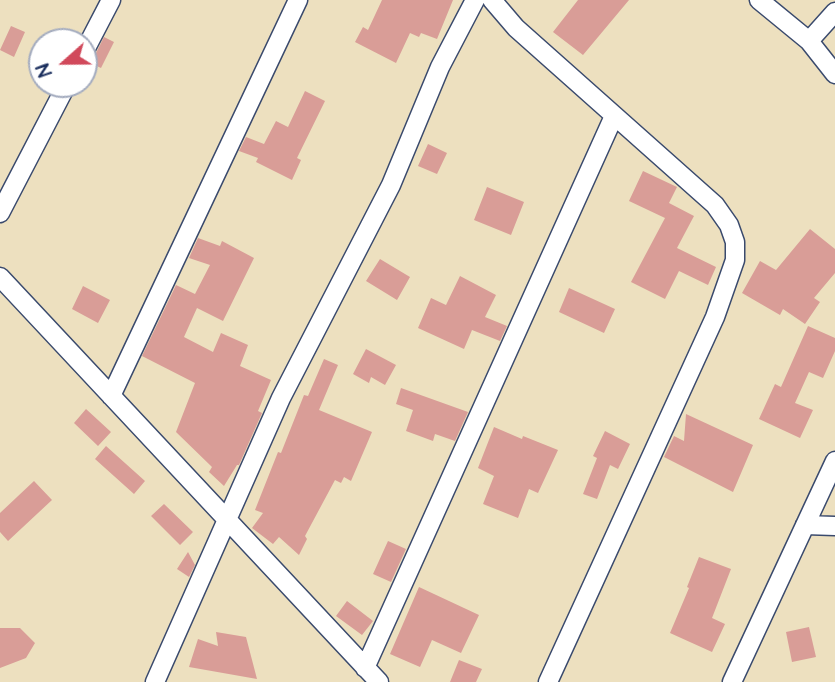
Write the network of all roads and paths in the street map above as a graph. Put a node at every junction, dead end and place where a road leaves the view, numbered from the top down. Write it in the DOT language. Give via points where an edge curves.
graph roads {
  1 [pos="111,0"];
  2 [pos="298,0"];
  3 [pos="475,0"];
  4 [pos="492,0"];
  5 [pos="759,0"];
  6 [pos="835,12"];
  7 [pos="96,28"];
  8 [pos="809,41"];
  9 [pos="835,74"];
  10 [pos="60,98"];
  11 [pos="614,116"];
  12 [pos="0,213"];
  13 [pos="0,277"];
  14 [pos="111,396"];
  15 [pos="835,461"];
  16 [pos="226,521"];
  17 [pos="805,525"];
  18 [pos="835,526"];
  19 [pos="365,668"];
  20 [pos="155,682"];
  21 [pos="379,682"];
  22 [pos="548,682"];
  23 [pos="732,682"];
  1 -- 7 [label="street"];
  2 -- 14 [label="street"];
  3 -- 16 [label="street" via="440,67 390,186 281,398"];
  4 -- 11 [label="street" via="516,28"];
  5 -- 8 [label="street"];
  6 -- 8 [label="street"];
  8 -- 9 [label="street"];
  10 -- 12 [label="street"];
  11 -- 19 [label="street"];
  11 -- 22 [label="street" via="715,205 729,225 735,260 715,317"];
  13 -- 14 [label="street"];
  14 -- 16 [label="street"];
  15 -- 17 [label="street"];
  16 -- 19 [label="street"];
  16 -- 20 [label="street"];
  17 -- 18 [label="street"];
  17 -- 23 [label="street"];
  19 -- 21 [label="street"];
}
